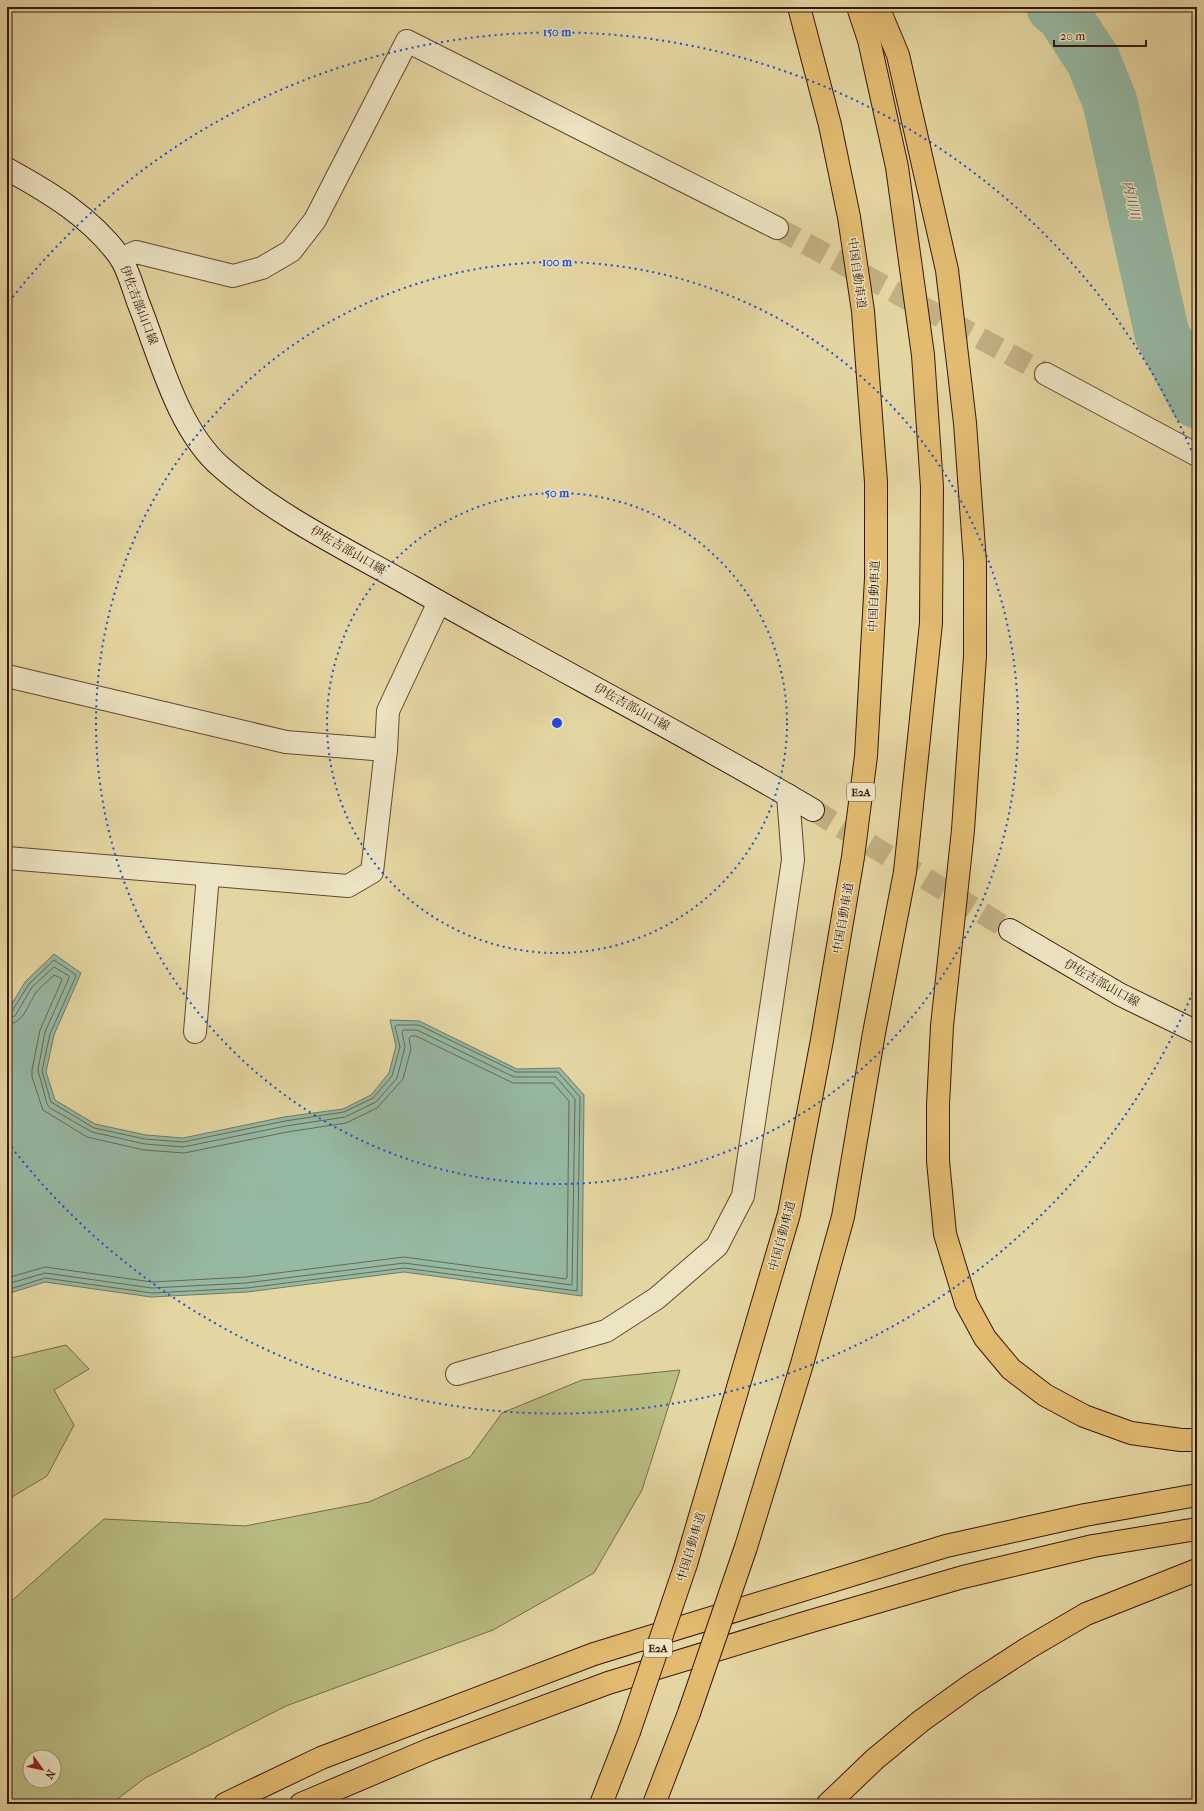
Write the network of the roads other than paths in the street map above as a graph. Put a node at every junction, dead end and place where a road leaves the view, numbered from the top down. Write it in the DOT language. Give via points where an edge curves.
graph roads {
  1 [pos="799,7"];
  2 [pos="858,7"];
  3 [pos="878,7"];
  4 [pos="7,169"];
  5 [pos="777,228"];
  6 [pos="121,258"];
  7 [pos="1046,374"];
  8 [pos="1197,455"];
  9 [pos="439,602"];
  10 [pos="7,676"];
  11 [pos="386,750"];
  12 [pos="788,795"];
  13 [pos="813,810"];
  14 [pos="7,858"];
  15 [pos="208,875"];
  16 [pos="1010,930"];
  17 [pos="195,1032"];
  18 [pos="1197,1032"];
  19 [pos="457,1374"];
  20 [pos="1197,1440"];
  21 [pos="1197,1495"];
  22 [pos="1197,1529"];
  23 [pos="1197,1570"];
  24 [pos="225,1804"];
  25 [pos="301,1804"];
  26 [pos="600,1804"];
  27 [pos="654,1804"];
  28 [pos="828,1804"];
  1 -- 26 [label="highway, 中国自動車道 / E2A, bridge" via="832,133 849,217 863,311 876,482 876,578 866,756 852,865 789,1214 686,1564 629,1732"];
  2 -- 27 [label="highway, bridge" via="869,40 897,167 923,355 932,487 931,623 906,872 874,1033 843,1217 802,1364 746,1547 689,1713"];
  3 -- 20 [label="highway" via="898,55 947,270 965,423 975,562 975,656 964,822 942,1026 938,1105 938,1161 945,1234 966,1302 985,1338 1011,1369 1045,1395 1084,1416 1130,1433"];
  4 -- 6 [label="street, 伊佐吉部山口線" via="43,188 81,215"];
  5 -- 6 [label="street" via="407,40 315,220 291,251 262,268 233,276 136,252"];
  6 -- 9 [label="street, 伊佐吉部山口線" via="169,386 193,435 218,465 252,493"];
  7 -- 8 [label="street"];
  9 -- 11 [label="street" via="388,711"];
  9 -- 12 [label="street, 伊佐吉部山口線"];
  10 -- 11 [label="street" via="286,742"];
  11 -- 15 [label="street" via="372,872 348,886"];
  12 -- 13 [label="street, 伊佐吉部山口線"];
  12 -- 19 [label="street" via="793,860 743,1196 717,1246 657,1298 606,1331"];
  14 -- 15 [label="street"];
  15 -- 17 [label="street"];
  16 -- 18 [label="street, 伊佐吉部山口線" via="1122,995"];
  21 -- 24 [label="highway" via="1085,1514 946,1546 594,1654 321,1758"];
  22 -- 25 [label="highway" via="1093,1546 963,1577 608,1683 431,1749"];
  23 -- 28 [label="highway" via="1086,1614 971,1684 875,1759"];
}
